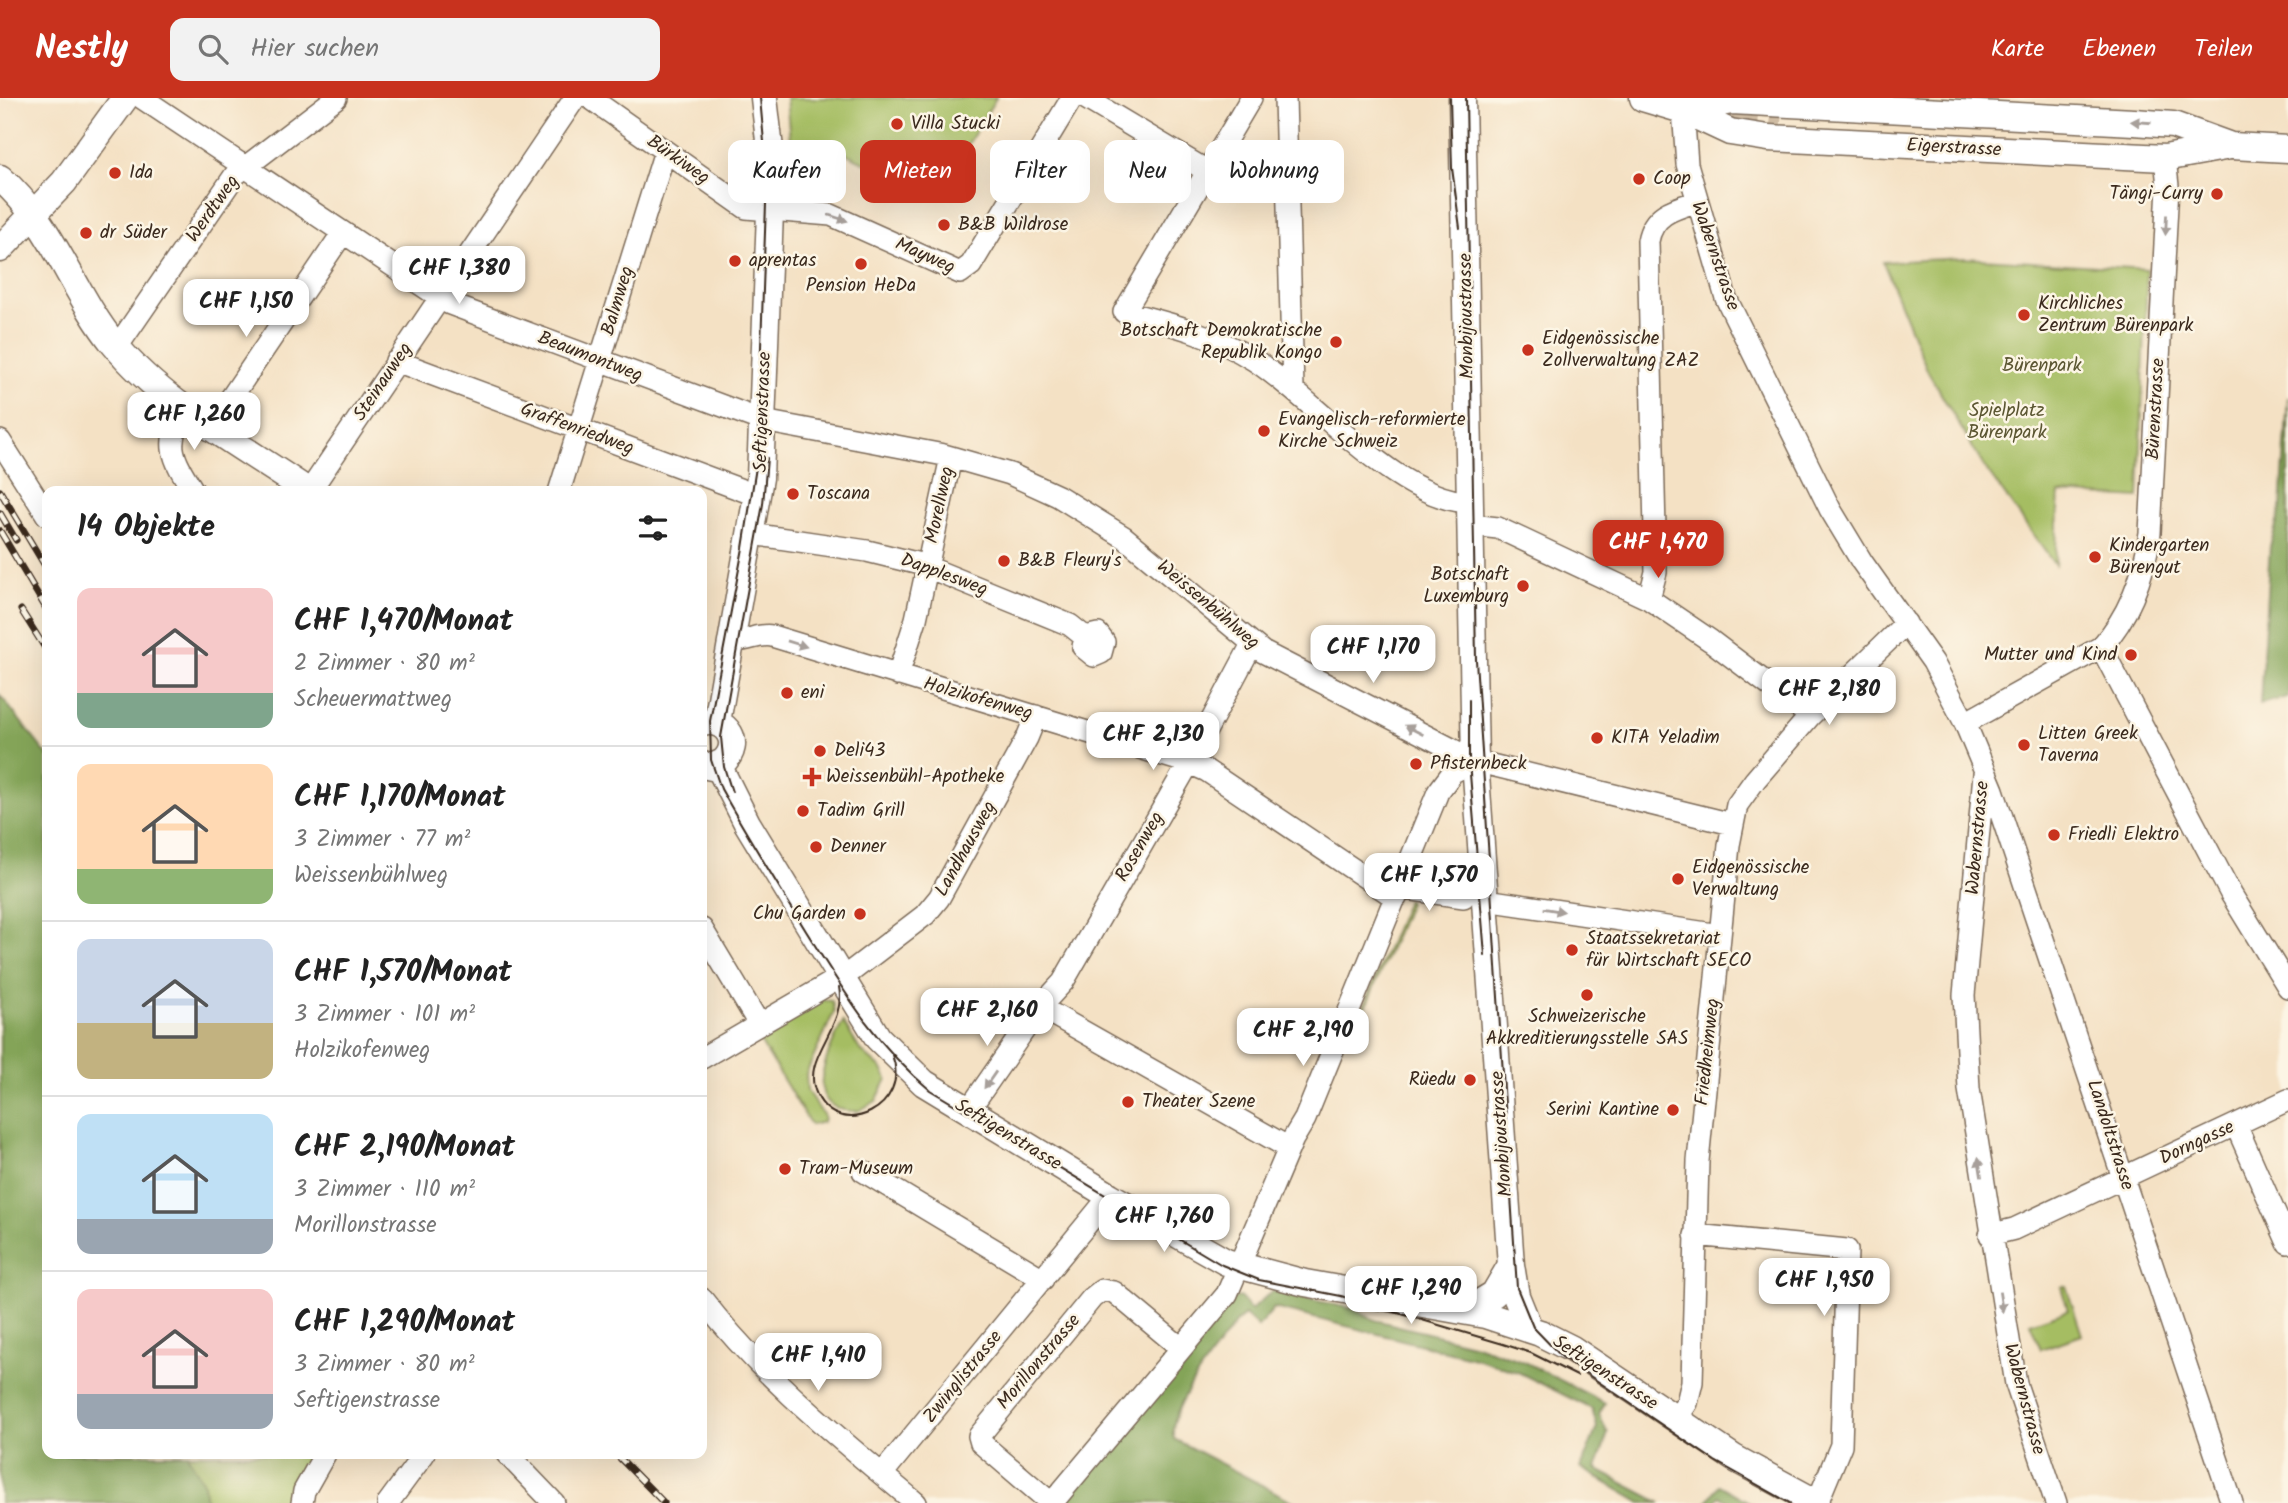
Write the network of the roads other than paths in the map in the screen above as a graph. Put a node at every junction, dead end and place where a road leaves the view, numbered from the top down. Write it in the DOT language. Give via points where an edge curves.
graph roads {
  1 [pos="125,98"];
  2 [pos="142,98"];
  3 [pos="336,98"];
  4 [pos="575,98"];
  5 [pos="590,98"];
  6 [pos="764,98"];
  7 [pos="1072,98"];
  8 [pos="1085,98"];
  9 [pos="1251,98"];
  10 [pos="1285,98"];
  11 [pos="1462,98"];
  12 [pos="1643,98"];
  13 [pos="1683,110"];
  14 [pos="1774,121"];
  15 [pos="1226,140"];
  16 [pos="2230,146"];
  17 [pos="2288,149"];
  18 [pos="665,151"];
  19 [pos="2165,158"];
  20 [pos="244,166"];
  21 [pos="1205,170"];
  22 [pos="1205,174"];
  23 [pos="0,178"];
  24 [pos="1696,202"];
  25 [pos="771,212"];
  26 [pos="34,216"];
  27 [pos="342,234"];
  28 [pos="0,248"];
  29 [pos="439,298"];
  30 [pos="117,347"];
  31 [pos="599,360"];
  32 [pos="396,361"];
  33 [pos="1293,390"];
  34 [pos="188,409"];
  35 [pos="763,421"];
  36 [pos="212,426"];
  37 [pos="578,429"];
  38 [pos="0,442"];
  39 [pos="951,457"];
  40 [pos="190,486"];
  41 [pos="300,486"];
  42 [pos="313,486"];
  43 [pos="561,486"];
  44 [pos="758,496"];
  45 [pos="42,507"];
  46 [pos="1470,513"];
  47 [pos="752,534"];
  48 [pos="928,566"];
  49 [pos="1649,599"];
  50 [pos="1906,624"];
  51 [pos="1085,637"];
  52 [pos="732,640"];
  53 [pos="1252,644"];
  54 [pos="2101,647"];
  55 [pos="898,676"];
  56 [pos="1035,716"];
  57 [pos="1810,716"];
  58 [pos="709,722"];
  59 [pos="1965,723"];
  60 [pos="1475,761"];
  61 [pos="1189,763"];
  62 [pos="710,765"];
  63 [pos="1984,768"];
  64 [pos="1732,824"];
  65 [pos="1398,893"];
  66 [pos="1475,899"];
  67 [pos="1720,935"];
  68 [pos="707,937"];
  69 [pos="841,976"];
  70 [pos="2288,987"];
  71 [pos="1040,1007"];
  72 [pos="759,1024"];
  73 [pos="707,1055"];
  74 [pos="2288,1100"];
  75 [pos="968,1111"];
  76 [pos="2236,1125"];
  77 [pos="1289,1148"];
  78 [pos="863,1171"];
  79 [pos="2124,1178"];
  80 [pos="1110,1196"];
  81 [pos="1695,1235"];
  82 [pos="1990,1235"];
  83 [pos="2288,1243"];
  84 [pos="1511,1265"];
  85 [pos="1240,1267"];
  86 [pos="1043,1279"];
  87 [pos="707,1305"];
  88 [pos="1466,1311"];
  89 [pos="1529,1328"];
  90 [pos="1181,1348"];
  91 [pos="1676,1419"];
  92 [pos="322,1459"];
  93 [pos="420,1459"];
  94 [pos="512,1459"];
  95 [pos="882,1474"];
  96 [pos="302,1503"];
  97 [pos="387,1503"];
  98 [pos="554,1503"];
  99 [pos="916,1503"];
  100 [pos="1051,1503"];
  101 [pos="1817,1503"];
  102 [pos="2056,1503"];
  103 [pos="2232,1503"];
  1 -- 26 [label="main road"];
  2 -- 20 [label="street, Beaumontweg"];
  3 -- 20 [label="street, Werdtweg"];
  4 -- 29 [label="street, Steinauweg"];
  5 -- 18 [label="street, Bürkiweg"];
  6 -- 25 [label="main road, Seftigenstrasse"];
  25 -- 7 [label="street, Mayweg, one-way" via="831,215 962,273"];
  8 -- 21 [label="street"];
  9 -- 15 [label="street"];
  10 -- 33 [label="street"];
  11 -- 46 [label="main road, Monbijoustrasse"];
  12 -- 13 [label="main road, Eigerstrasse"];
  13 -- 14 [label="main road, Eigerstrasse" via="1732,101"];
  13 -- 14 [label="main road, Eigerstrasse" via="1730,132"];
  13 -- 24 [label="street, Wabernstrasse" via="1683,141"];
  14 -- 16 [label="main road, Eigerstrasse" via="2173,125"];
  14 -- 19 [label="main road, Eigerstrasse"];
  16 -- 17 [label="main road, Eigerstrasse"];
  16 -- 19 [label="main road, Eigerstrasse"];
  18 -- 25 [label="street, Bürkiweg" via="746,208"];
  18 -- 31 [label="street, Balmweg"];
  19 -- 54 [label="street, Bürenstrasse, one-way" via="2168,186 2150,533 2146,563 2128,607"];
  20 -- 27 [label="street, Beaumontweg"];
  20 -- 30 [label="street, Werdtweg"];
  22 -- 33 [label="street" via="1124,312 1209,337 1248,357"];
  23 -- 26 [label="main road"];
  24 -- 49 [label="street" via="1661,216 1648,241 1656,572"];
  24 -- 50 [label="street, Wabernstrasse" via="1726,298 1830,509"];
  25 -- 35 [label="main road, Seftigenstrasse"];
  26 -- 28 [label="main road"];
  26 -- 30 [label="main road"];
  27 -- 29 [label="street, Beaumontweg"];
  27 -- 36 [label="street"];
  29 -- 31 [label="street, Beaumontweg"];
  29 -- 32 [label="street, Steinauweg"];
  30 -- 34 [label="main road"];
  31 -- 35 [label="street, Beaumontweg"];
  31 -- 37 [label="street, Balmweg"];
  32 -- 37 [label="street, Graffenriedweg"];
  32 -- 42 [label="street, Steinauweg"];
  33 -- 46 [label="street" via="1389,468"];
  34 -- 36 [label="main road"];
  34 -- 40 [label="street" via="178,422 172,446"];
  35 -- 39 [label="street, Weissenbühlweg"];
  35 -- 44 [label="main road, Seftigenstrasse"];
  36 -- 41 [label="main road"];
  37 -- 43 [label="street, Balmweg"];
  37 -- 44 [label="street, Graffenriedweg"];
  38 -- 45 [label="street"];
  39 -- 48 [label="street, Morellweg"];
  39 -- 53 [label="street, Weissenbühlweg" via="1024,480 1099,520"];
  44 -- 47 [label="main road, Seftigenstrasse"];
  46 -- 49 [label="street"];
  46 -- 60 [label="main road, Monbijoustrasse"];
  47 -- 48 [label="street, Dapplesweg" via="867,551"];
  47 -- 52 [label="main road, Seftigenstrasse"];
  48 -- 51 [label="street, Dapplesweg" via="1070,625"];
  48 -- 55 [label="street, Morellweg"];
  49 -- 57 [label="street"];
  50 -- 57 [label="street, Friedheimweg"];
  50 -- 59 [label="street, Wabernstrasse" via="1933,662"];
  52 -- 55 [label="street, Holzikofenweg, one-way" via="772,636"];
  52 -- 58 [label="main road, Seftigenstrasse"];
  60 -- 53 [label="street, Weissenbühlweg, one-way"];
  53 -- 61 [label="street, Rosenweg"];
  54 -- 59 [label="street, Bürenstrasse"];
  54 -- 70 [label="street" via="2231,894"];
  55 -- 56 [label="street, Holzikofenweg"];
  56 -- 61 [label="street, Holzikofenweg"];
  56 -- 69 [label="street, Landhausweg" via="934,905 892,942"];
  57 -- 64 [label="street, Friedheimweg" via="1742,796"];
  58 -- 62 [label="main road" via="727,729 733,744 729,756"];
  59 -- 63 [label="street, Wabernstrasse"];
  60 -- 64 [label="street, Weissenbühlweg"];
  60 -- 65 [label="street, Morillonstrasse" via="1458,768 1438,792"];
  60 -- 66 [label="main road, Monbijoustrasse"];
  61 -- 65 [label="street, Holzikofenweg"];
  61 -- 71 [label="street, Rosenweg" via="1063,982"];
  62 -- 69 [label="main road, Seftigenstrasse"];
  63 -- 79 [label="street, Landoltstrasse"];
  82 -- 63 [label="street, Wabernstrasse, one-way" via="1969,1089 1964,1000"];
  64 -- 67 [label="street, Friedheimweg"];
  65 -- 66 [label="street, Holzikofenweg"];
  65 -- 77 [label="street, Morillonstrasse"];
  66 -- 67 [label="street, Holzikofenweg, one-way"];
  66 -- 84 [label="main road, Monbijoustrasse"];
  67 -- 81 [label="street, Friedheimweg"];
  68 -- 72 [label="street"];
  69 -- 72 [label="street, Landhausweg"];
  69 -- 75 [label="main road, Seftigenstrasse" via="889,1051 924,1083"];
  71 -- 75 [label="street, Rosenweg, one-way"];
  71 -- 77 [label="street"];
  72 -- 73 [label="street, Landhausweg"];
  74 -- 76 [label="street, Dorngasse"];
  75 -- 80 [label="main road, Seftigenstrasse"];
  76 -- 79 [label="street, Dorngasse"];
  76 -- 83 [label="street"];
  77 -- 85 [label="street, Morillonstrasse"];
  78 -- 86 [label="street"];
  79 -- 82 [label="street, Dorngasse" via="2014,1229"];
  79 -- 103 [label="street, Landoltstrasse"];
  80 -- 85 [label="main road, Seftigenstrasse"];
  80 -- 86 [label="street, Zwinglistrasse"];
  81 -- 91 [label="street, Friedheimweg" via="1692,1386"];
  81 -- 101 [label="street" via="1847,1250 1841,1445"];
  82 -- 102 [label="street, Wabernstrasse, one-way" via="2017,1388"];
  84 -- 88 [label="main road" via="1497,1291"];
  84 -- 89 [label="main road, Monbijoustrasse" via="1516,1296"];
  85 -- 88 [label="main road, Seftigenstrasse" via="1364,1295"];
  85 -- 90 [label="street, Morillonstrasse" via="1227,1294"];
  86 -- 95 [label="street, Zwinglistrasse"];
  87 -- 95 [label="street" via="810,1415"];
  88 -- 89 [label="main road, Seftigenstrasse"];
  89 -- 91 [label="main road, Seftigenstrasse" via="1572,1349"];
  90 -- 100 [label="street, Morillonstrasse"];
  90 -- 100 [label="street, Morillonstrasse" via="1110,1290 1098,1292 1084,1308 979,1436 981,1443"];
  91 -- 101 [label="main road, Seftigenstrasse" via="1734,1458"];
  92 -- 96 [label="street"];
  93 -- 97 [label="street"];
  94 -- 98 [label="street"];
  95 -- 99 [label="street"];
}
